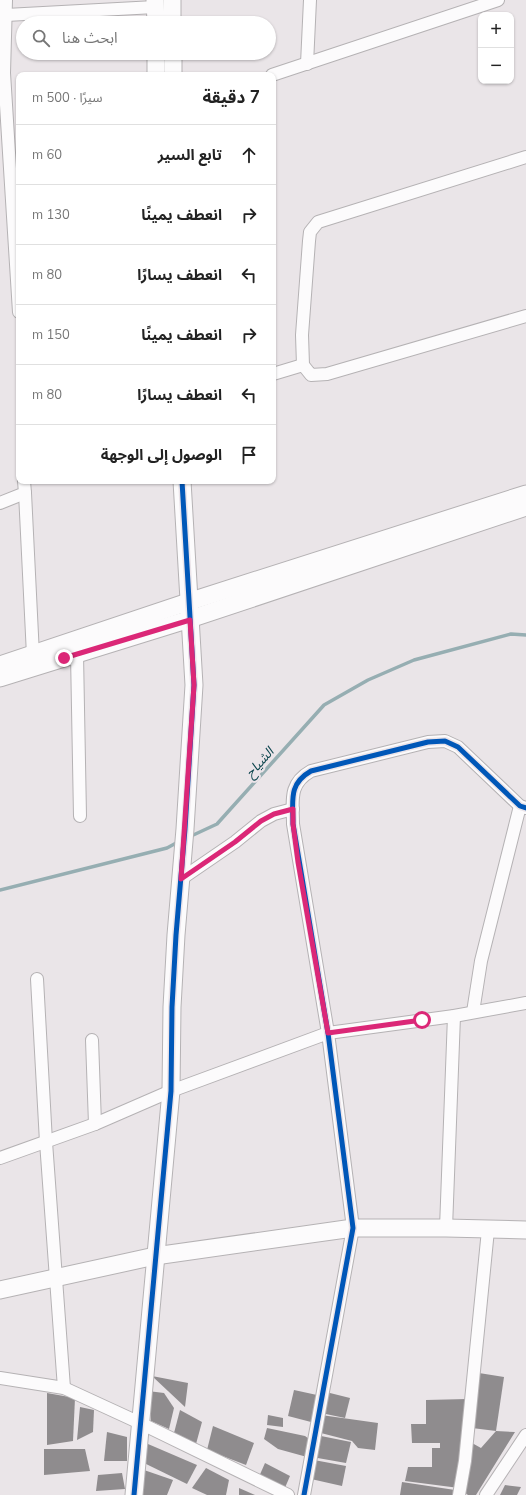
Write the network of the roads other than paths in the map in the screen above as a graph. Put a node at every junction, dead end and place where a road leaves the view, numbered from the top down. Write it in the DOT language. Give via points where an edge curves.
graph roads {
  1 [pos="6,0"];
  2 [pos="172,0"];
  3 [pos="310,0"];
  4 [pos="498,0"];
  5 [pos="485,2"];
  6 [pos="156,10"];
  7 [pos="6,15"];
  8 [pos="172,16"];
  9 [pos="156,60"];
  10 [pos="173,60"];
  11 [pos="307,64"];
  12 [pos="156,72"];
  13 [pos="173,72"];
  14 [pos="276,74"];
  15 [pos="526,157"];
  16 [pos="9,161"];
  17 [pos="16,267"];
  18 [pos="526,316"];
  19 [pos="303,365"];
  20 [pos="276,373"];
  21 [pos="182,484"];
  22 [pos="24,487"];
  23 [pos="526,494"];
  24 [pos="0,503"];
  25 [pos="526,507"];
  26 [pos="188,602"];
  27 [pos="190,620"];
  28 [pos="77,654"];
  29 [pos="33,655"];
  30 [pos="0,665"];
  31 [pos="0,678"];
  32 [pos="523,807"];
  33 [pos="293,809"];
  34 [pos="80,816"];
  35 [pos="181,879"];
  36 [pos="37,979"];
  37 [pos="526,1003"];
  38 [pos="473,1012"];
  39 [pos="454,1016"];
  40 [pos="328,1033"];
  41 [pos="92,1040"];
  42 [pos="171,1091"];
  43 [pos="96,1124"];
  44 [pos="46,1142"];
  45 [pos="0,1158"];
  46 [pos="353,1228"];
  47 [pos="446,1228"];
  48 [pos="488,1230"];
  49 [pos="526,1230"];
  50 [pos="155,1256"];
  51 [pos="56,1276"];
  52 [pos="0,1290"];
  53 [pos="0,1378"];
  54 [pos="64,1388"];
  55 [pos="140,1422"];
  56 [pos="526,1435"];
  57 [pos="134,1495"];
  58 [pos="288,1495"];
  59 [pos="304,1495"];
  60 [pos="459,1495"];
  61 [pos="486,1495"];
  1 -- 7 [label="street"];
  2 -- 8 [label="main road"];
  3 -- 11 [label="street"];
  4 -- 5 [label="street"];
  5 -- 11 [label="street"];
  6 -- 7 [label="street"];
  7 -- 16 [label="street" via="4,72"];
  9 -- 12 [label="main road"];
  10 -- 13 [label="main road"];
  11 -- 14 [label="street"];
  15 -- 19 [label="street" via="350,211 313,226 308,241 302,330"];
  16 -- 17 [label="street"];
  18 -- 19 [label="street" via="326,374 311,375"];
  19 -- 20 [label="street"];
  21 -- 26 [label="main road"];
  22 -- 24 [label="street"];
  22 -- 29 [label="street"];
  23 -- 26 [label="main road"];
  25 -- 27 [label="main road"];
  26 -- 27 [label="main road"];
  26 -- 29 [label="main road"];
  27 -- 28 [label="main road"];
  27 -- 35 [label="main road" via="194,685"];
  28 -- 31 [label="main road"];
  28 -- 34 [label="street"];
  29 -- 30 [label="main road"];
  32 -- 33 [label="street" via="458,747 439,741 311,772 301,777 296,785"];
  32 -- 38 [label="street" via="481,961"];
  33 -- 35 [label="street" via="261,821"];
  33 -- 40 [label="street" via="298,862"];
  35 -- 42 [label="main road" via="172,1007"];
  36 -- 44 [label="street"];
  37 -- 38 [label="street"];
  38 -- 39 [label="street"];
  39 -- 40 [label="street"];
  39 -- 47 [label="street"];
  40 -- 42 [label="street"];
  40 -- 46 [label="street"];
  41 -- 43 [label="street"];
  42 -- 43 [label="street"];
  42 -- 50 [label="main road"];
  43 -- 44 [label="street"];
  44 -- 45 [label="street"];
  44 -- 51 [label="street"];
  46 -- 47 [label="main road"];
  46 -- 50 [label="main road"];
  46 -- 59 [label="street"];
  47 -- 48 [label="main road"];
  48 -- 49 [label="main road"];
  48 -- 60 [label="street" via="466,1454"];
  50 -- 51 [label="main road"];
  50 -- 55 [label="main road"];
  51 -- 52 [label="main road"];
  51 -- 54 [label="street"];
  53 -- 54 [label="street"];
  54 -- 55 [label="street"];
  55 -- 57 [label="main road"];
  55 -- 58 [label="street"];
  56 -- 61 [label="street"];
}
